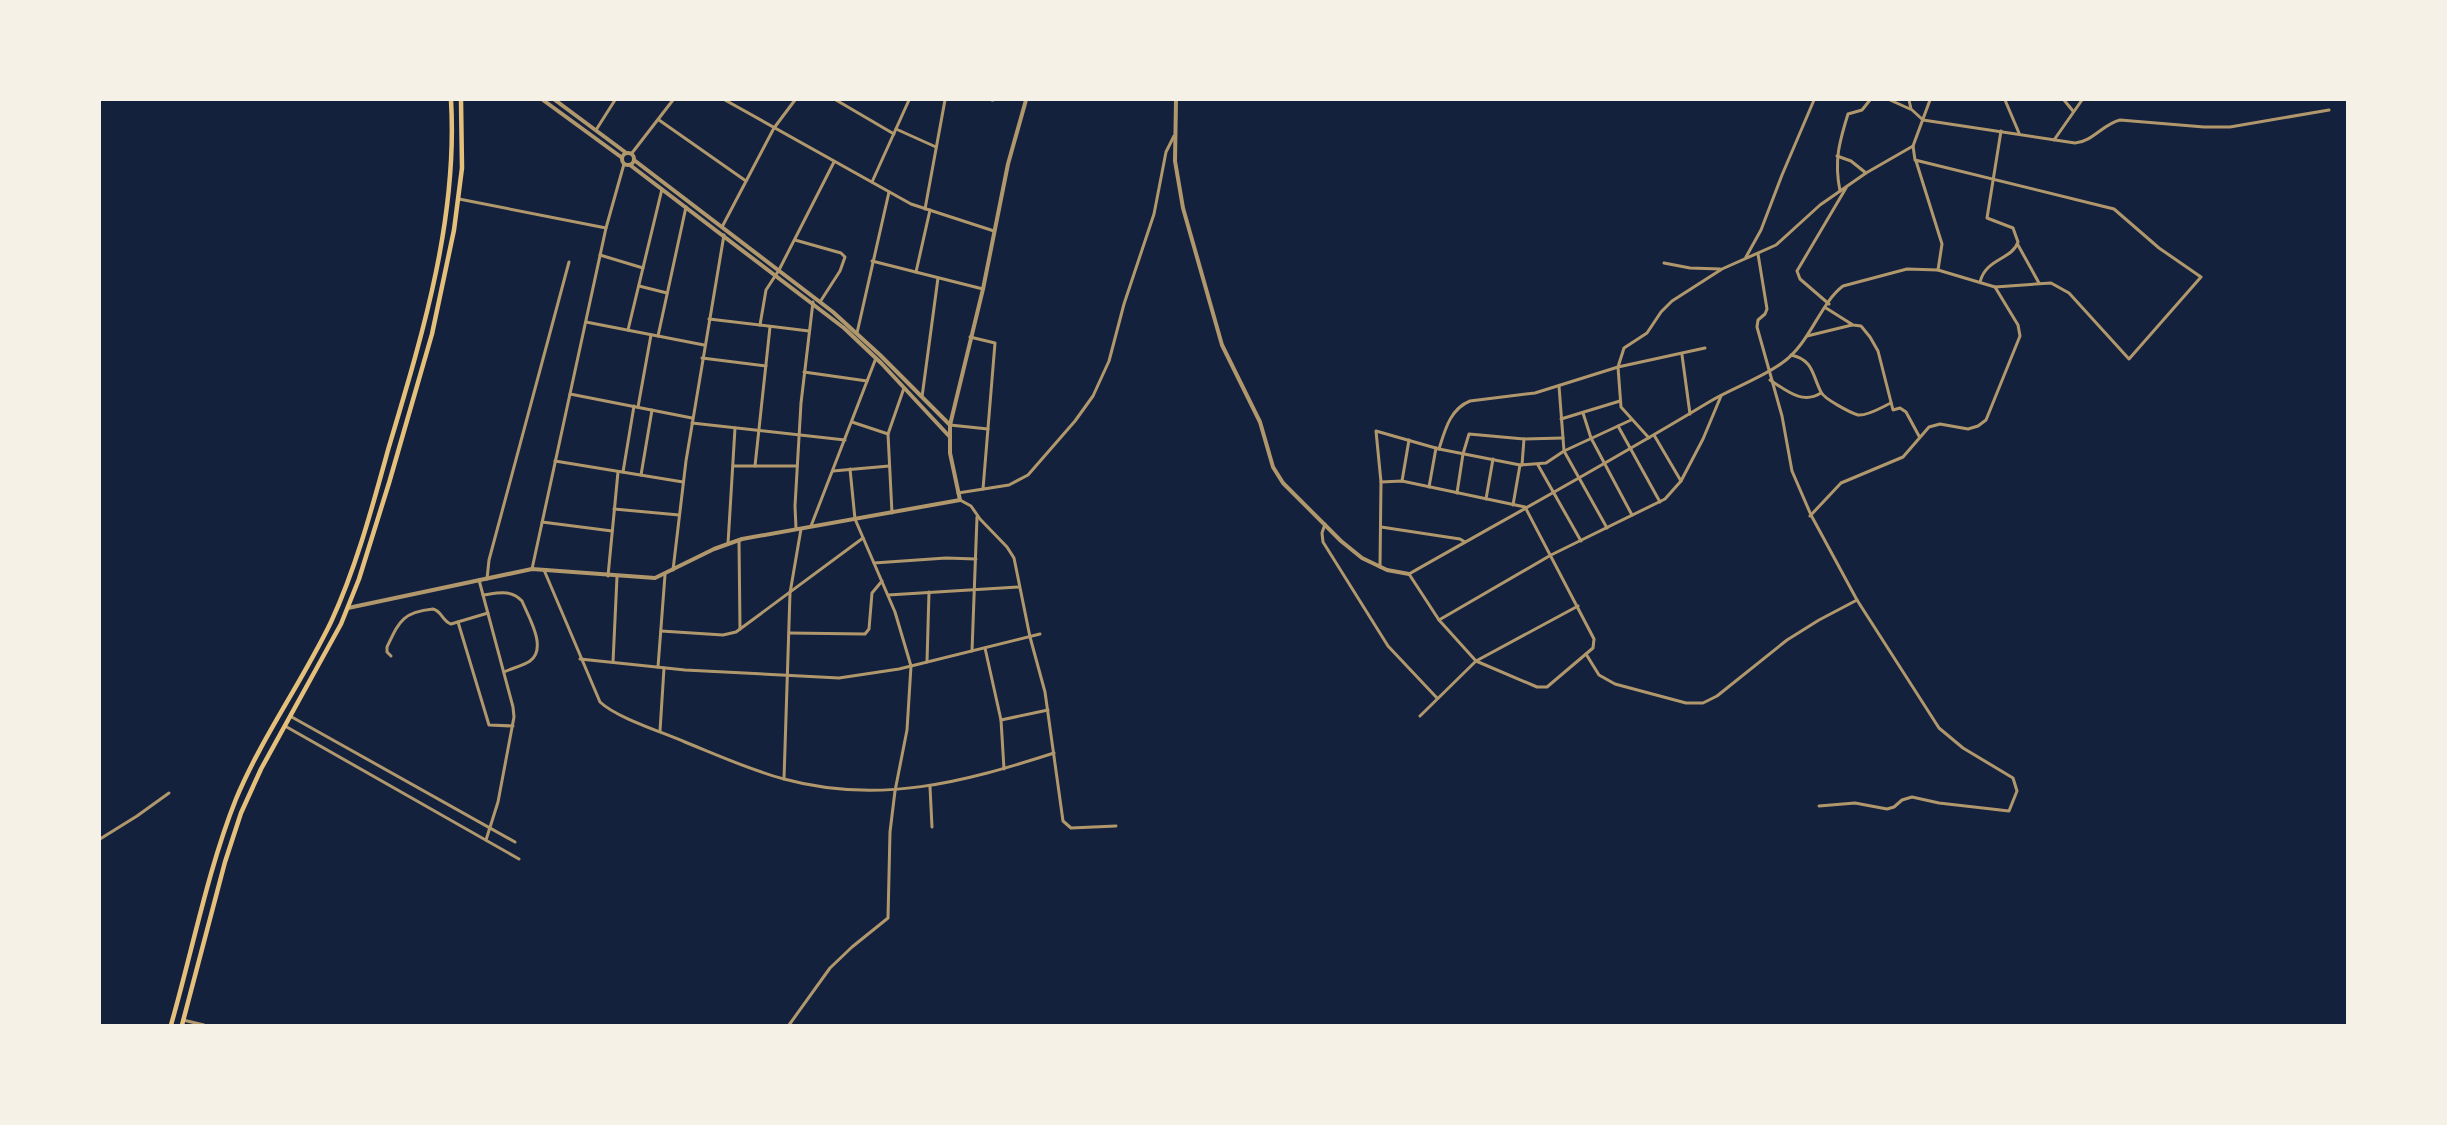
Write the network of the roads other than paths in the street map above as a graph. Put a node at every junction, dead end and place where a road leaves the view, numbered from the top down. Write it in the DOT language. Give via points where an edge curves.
graph roads {
  1 [pos="451,100"];
  2 [pos="462,100"];
  3 [pos="543,100"];
  4 [pos="555,100"];
  5 [pos="616,100"];
  6 [pos="673,100"];
  7 [pos="725,100"];
  8 [pos="795,100"];
  9 [pos="836,100"];
  10 [pos="909,100"];
  11 [pos="945,100"];
  12 [pos="1026,100"];
  13 [pos="1176,100"];
  14 [pos="1814,100"];
  15 [pos="1870,100"];
  16 [pos="1890,100"];
  17 [pos="1909,100"];
  18 [pos="1930,100"];
  19 [pos="2005,100"];
  20 [pos="2064,100"];
  21 [pos="2082,100"];
  22 [pos="1911,110"];
  23 [pos="2330,110"];
  24 [pos="2073,111"];
  25 [pos="659,120"];
  26 [pos="1923,120"];
  27 [pos="774,128"];
  28 [pos="896,129"];
  29 [pos="596,130"];
  30 [pos="2001,131"];
  31 [pos="894,134"];
  32 [pos="2019,134"];
  33 [pos="1174,136"];
  34 [pos="2054,140"];
  35 [pos="1913,146"];
  36 [pos="936,147"];
  37 [pos="626,152"];
  38 [pos="632,154"];
  39 [pos="1837,156"];
  40 [pos="621,158"];
  41 [pos="634,160"];
  42 [pos="1915,160"];
  43 [pos="834,162"];
  44 [pos="624,164"];
  45 [pos="630,165"];
  46 [pos="1866,174"];
  47 [pos="1995,180"];
  48 [pos="746,181"];
  49 [pos="872,182"];
  50 [pos="1848,186"];
  51 [pos="662,189"];
  52 [pos="1840,191"];
  53 [pos="889,192"];
  54 [pos="459,199"];
  55 [pos="686,206"];
  56 [pos="928,209"];
  57 [pos="722,227"];
  58 [pos="606,228"];
  59 [pos="994,231"];
  60 [pos="724,235"];
  61 [pos="795,240"];
  62 [pos="2017,245"];
  63 [pos="1758,254"];
  64 [pos="600,255"];
  65 [pos="1745,258"];
  66 [pos="872,261"];
  67 [pos="569,262"];
  68 [pos="1664,263"];
  69 [pos="643,268"];
  70 [pos="1722,269"];
  71 [pos="1938,270"];
  72 [pos="778,272"];
  73 [pos="916,272"];
  74 [pos="938,278"];
  75 [pos="1980,282"];
  76 [pos="2039,283"];
  77 [pos="639,286"];
  78 [pos="1995,287"];
  79 [pos="983,289"];
  80 [pos="667,293"];
  81 [pos="813,302"];
  82 [pos="820,302"];
  83 [pos="1828,304"];
  84 [pos="1826,308"];
  85 [pos="709,319"];
  86 [pos="586,322"];
  87 [pos="760,325"];
  88 [pos="1853,325"];
  89 [pos="770,327"];
  90 [pos="628,330"];
  91 [pos="809,331"];
  92 [pos="857,333"];
  93 [pos="651,335"];
  94 [pos="658,336"];
  95 [pos="1807,336"];
  96 [pos="970,337"];
  97 [pos="704,345"];
  98 [pos="1705,348"];
  99 [pos="1791,354"];
  100 [pos="1682,355"];
  101 [pos="702,358"];
  102 [pos="876,358"];
  103 [pos="766,366"];
  104 [pos="1618,367"];
  105 [pos="1767,371"];
  106 [pos="804,372"];
  107 [pos="1770,380"];
  108 [pos="867,381"];
  109 [pos="1559,386"];
  110 [pos="904,388"];
  111 [pos="1821,393"];
  112 [pos="570,394"];
  113 [pos="1721,395"];
  114 [pos="922,397"];
  115 [pos="1620,401"];
  116 [pos="1891,403"];
  117 [pos="636,407"];
  118 [pos="652,410"];
  119 [pos="1582,412"];
  120 [pos="1690,414"];
  121 [pos="692,418"];
  122 [pos="1561,419"];
  123 [pos="1631,420"];
  124 [pos="852,422"];
  125 [pos="692,423"];
  126 [pos="950,425"];
  127 [pos="1618,426"];
  128 [pos="735,428"];
  129 [pos="988,429"];
  130 [pos="759,430"];
  131 [pos="888,434"];
  132 [pos="799,435"];
  133 [pos="949,436"];
  134 [pos="1654,436"];
  135 [pos="1920,436"];
  136 [pos="1563,438"];
  137 [pos="1591,438"];
  138 [pos="1649,438"];
  139 [pos="1524,439"];
  140 [pos="845,440"];
  141 [pos="1409,440"];
  142 [pos="1437,448"];
  143 [pos="1631,449"];
  144 [pos="1564,451"];
  145 [pos="1463,454"];
  146 [pos="1494,459"];
  147 [pos="555,462"];
  148 [pos="1605,464"];
  149 [pos="1521,465"];
  150 [pos="1538,465"];
  151 [pos="733,466"];
  152 [pos="755,466"];
  153 [pos="797,466"];
  154 [pos="890,466"];
  155 [pos="850,469"];
  156 [pos="833,471"];
  157 [pos="618,472"];
  158 [pos="623,472"];
  159 [pos="641,475"];
  160 [pos="1579,479"];
  161 [pos="1402,481"];
  162 [pos="1681,481"];
  163 [pos="683,482"];
  164 [pos="1382,482"];
  165 [pos="1429,487"];
  166 [pos="983,489"];
  167 [pos="1457,492"];
  168 [pos="958,493"];
  169 [pos="1554,494"];
  170 [pos="1486,499"];
  171 [pos="960,500"];
  172 [pos="1660,502"];
  173 [pos="1513,505"];
  174 [pos="1525,507"];
  175 [pos="614,509"];
  176 [pos="892,513"];
  177 [pos="679,515"];
  178 [pos="1810,515"];
  179 [pos="977,516"];
  180 [pos="1632,516"];
  181 [pos="855,519"];
  182 [pos="542,522"];
  183 [pos="1324,524"];
  184 [pos="811,526"];
  185 [pos="1381,527"];
  186 [pos="798,528"];
  187 [pos="1607,528"];
  188 [pos="612,531"];
  189 [pos="863,538"];
  190 [pos="739,540"];
  191 [pos="1581,540"];
  192 [pos="1465,542"];
  193 [pos="728,544"];
  194 [pos="1551,555"];
  195 [pos="976,559"];
  196 [pos="874,563"];
  197 [pos="1380,568"];
  198 [pos="532,569"];
  199 [pos="544,570"];
  200 [pos="673,571"];
  201 [pos="1409,574"];
  202 [pos="665,575"];
  203 [pos="608,576"];
  204 [pos="617,577"];
  205 [pos="487,579"];
  206 [pos="478,580"];
  207 [pos="882,581"];
  208 [pos="1019,587"];
  209 [pos="973,589"];
  210 [pos="929,592"];
  211 [pos="790,593"];
  212 [pos="483,595"];
  213 [pos="888,595"];
  214 [pos="1857,600"];
  215 [pos="1578,606"];
  216 [pos="348,608"];
  217 [pos="488,613"];
  218 [pos="1439,620"];
  219 [pos="458,622"];
  220 [pos="740,629"];
  221 [pos="661,631"];
  222 [pos="789,633"];
  223 [pos="1040,634"];
  224 [pos="1030,636"];
  225 [pos="985,648"];
  226 [pos="972,651"];
  227 [pos="1586,654"];
  228 [pos="391,656"];
  229 [pos="580,659"];
  230 [pos="1476,661"];
  231 [pos="613,662"];
  232 [pos="927,662"];
  233 [pos="911,666"];
  234 [pos="658,667"];
  235 [pos="664,668"];
  236 [pos="504,672"];
  237 [pos="789,676"];
  238 [pos="1437,698"];
  239 [pos="1048,710"];
  240 [pos="290,716"];
  241 [pos="1420,716"];
  242 [pos="1001,720"];
  243 [pos="285,726"];
  244 [pos="513,726"];
  245 [pos="660,731"];
  246 [pos="1054,753"];
  247 [pos="1004,769"];
  248 [pos="784,779"];
  249 [pos="930,787"];
  250 [pos="895,791"];
  251 [pos="169,793"];
  252 [pos="1819,806"];
  253 [pos="1116,826"];
  254 [pos="932,827"];
  255 [pos="490,828"];
  256 [pos="100,839"];
  257 [pos="486,840"];
  258 [pos="515,842"];
  259 [pos="519,859"];
  260 [pos="182,1023"];
  261 [pos="171,1025"];
  262 [pos="204,1025"];
  263 [pos="789,1025"];
  1 -- 261 [label="main road" via="452,161 447,210 429,304 385,461 350,573 330,622 253,762 232,811"];
  2 -- 54 [label="main road"];
  3 -- 40 [label="street"];
  4 -- 29 [label="street"];
  5 -- 29 [label="street"];
  6 -- 25 [label="street"];
  7 -- 27 [label="street"];
  8 -- 27 [label="street"];
  9 -- 31 [label="street"];
  10 -- 28 [label="street"];
  11 -- 36 [label="street"];
  12 -- 59 [label="street"];
  13 -- 33 [label="street"];
  14 -- 65 [label="street" via="1761,230"];
  15 -- 39 [label="street" via="1862,110 1848,114"];
  16 -- 22 [label="street"];
  17 -- 22 [label="street"];
  18 -- 26 [label="street"];
  19 -- 32 [label="street"];
  20 -- 24 [label="street"];
  21 -- 24 [label="street"];
  22 -- 26 [label="street"];
  23 -- 34 [label="street" via="2230,127 2120,120 2107,124 2081,142"];
  24 -- 34 [label="street"];
  25 -- 38 [label="street"];
  25 -- 48 [label="street"];
  26 -- 30 [label="street"];
  26 -- 35 [label="street"];
  27 -- 43 [label="street"];
  27 -- 48 [label="street"];
  28 -- 31 [label="street"];
  28 -- 36 [label="street"];
  29 -- 37 [label="street"];
  30 -- 32 [label="street"];
  30 -- 47 [label="street"];
  31 -- 49 [label="street"];
  32 -- 34 [label="street"];
  33 -- 166 [label="street" via="1164,159 1148,232 1109,361 1098,387 1078,417 1032,472 1014,483"];
  33 -- 183 [label="street" via="1180,195 1222,345 1260,422 1276,473"];
  35 -- 42 [label="street"];
  35 -- 46 [label="street"];
  36 -- 56 [label="street"];
  37 -- 38 [label="street"];
  37 -- 40 [label="street"];
  38 -- 41 [label="street"];
  39 -- 46 [label="street" via="1852,161"];
  39 -- 52 [label="street"];
  40 -- 44 [label="street"];
  41 -- 45 [label="street"];
  41 -- 57 [label="street"];
  42 -- 47 [label="street"];
  42 -- 71 [label="street" via="1942,244"];
  43 -- 49 [label="street"];
  43 -- 61 [label="street"];
  44 -- 45 [label="street"];
  44 -- 58 [label="street"];
  45 -- 51 [label="street"];
  46 -- 50 [label="street"];
  47 -- 62 [label="street" via="1987,218 2013,228"];
  47 -- 76 [label="street" via="2114,209 2159,248 2201,277 2130,360 2069,293 2055,285"];
  48 -- 57 [label="street"];
  49 -- 53 [label="street"];
  50 -- 52 [label="street"];
  50 -- 83 [label="street" via="1797,271 1800,279"];
  51 -- 55 [label="street"];
  51 -- 69 [label="street"];
  52 -- 63 [label="street" via="1783,239"];
  53 -- 56 [label="street"];
  53 -- 66 [label="street"];
  54 -- 58 [label="street"];
  54 -- 216 [label="main road" via="426,355 380,514"];
  55 -- 60 [label="street"];
  55 -- 80 [label="street"];
  56 -- 59 [label="street"];
  56 -- 73 [label="street"];
  57 -- 72 [label="street"];
  58 -- 64 [label="street"];
  59 -- 79 [label="street"];
  60 -- 72 [label="street"];
  60 -- 85 [label="street"];
  61 -- 72 [label="street"];
  61 -- 82 [label="street" via="845,257"];
  62 -- 75 [label="street" via="1990,265"];
  62 -- 76 [label="street"];
  63 -- 65 [label="street"];
  63 -- 105 [label="street" via="1767,308 1757,327"];
  64 -- 69 [label="street"];
  64 -- 86 [label="street"];
  65 -- 70 [label="street"];
  66 -- 73 [label="street"];
  66 -- 92 [label="street"];
  67 -- 205 [label="street" via="489,560"];
  68 -- 70 [label="street"];
  69 -- 77 [label="street"];
  70 -- 104 [label="street" via="1668,304 1647,333 1622,350"];
  71 -- 75 [label="street"];
  71 -- 83 [label="street" via="1907,269 1852,282 1839,289"];
  72 -- 81 [label="street"];
  72 -- 82 [label="street"];
  72 -- 87 [label="street" via="765,293"];
  73 -- 74 [label="street"];
  74 -- 79 [label="street"];
  74 -- 114 [label="street"];
  75 -- 78 [label="street"];
  76 -- 78 [label="street"];
  77 -- 80 [label="street"];
  77 -- 90 [label="street"];
  78 -- 135 [label="street" via="2018,325 2020,336 1988,417 1981,425 1968,429 1934,425"];
  79 -- 96 [label="street"];
  80 -- 94 [label="street"];
  81 -- 91 [label="street"];
  81 -- 102 [label="street"];
  82 -- 92 [label="street"];
  83 -- 84 [label="street"];
  84 -- 88 [label="street"];
  84 -- 95 [label="street"];
  85 -- 87 [label="street"];
  85 -- 97 [label="street"];
  86 -- 90 [label="street"];
  86 -- 112 [label="street"];
  87 -- 89 [label="street"];
  88 -- 95 [label="street"];
  88 -- 116 [label="street" via="1863,328 1876,346"];
  89 -- 91 [label="street"];
  89 -- 103 [label="street"];
  90 -- 93 [label="street"];
  91 -- 106 [label="street"];
  92 -- 114 [label="street"];
  93 -- 94 [label="street"];
  93 -- 117 [label="street"];
  94 -- 97 [label="street"];
  95 -- 99 [label="street"];
  96 -- 126 [label="street"];
  96 -- 129 [label="street" via="995,343"];
  97 -- 101 [label="street"];
  98 -- 100 [label="street"];
  99 -- 105 [label="street" via="1783,363"];
  99 -- 111 [label="street" via="1811,366"];
  100 -- 104 [label="street"];
  100 -- 120 [label="street"];
  101 -- 103 [label="street"];
  101 -- 121 [label="street"];
  102 -- 108 [label="street"];
  102 -- 110 [label="street"];
  103 -- 130 [label="street"];
  104 -- 109 [label="street"];
  104 -- 115 [label="street"];
  105 -- 107 [label="street"];
  105 -- 113 [label="street"];
  106 -- 108 [label="street"];
  106 -- 132 [label="street"];
  107 -- 111 [label="street" via="1801,398"];
  107 -- 178 [label="street" via="1782,416 1792,471"];
  108 -- 124 [label="street"];
  109 -- 122 [label="street"];
  109 -- 142 [label="street" via="1523,396 1465,403 1450,419"];
  110 -- 131 [label="street"];
  110 -- 133 [label="street"];
  111 -- 116 [label="street" via="1832,403 1857,415"];
  112 -- 117 [label="street"];
  112 -- 147 [label="street"];
  113 -- 120 [label="street"];
  113 -- 162 [label="street"];
  114 -- 126 [label="street"];
  115 -- 119 [label="street"];
  115 -- 123 [label="street"];
  116 -- 135 [label="street" via="1893,410 1900,408 1905,411"];
  117 -- 118 [label="street"];
  117 -- 158 [label="street"];
  118 -- 121 [label="street"];
  118 -- 159 [label="street"];
  119 -- 122 [label="street"];
  119 -- 137 [label="street"];
  120 -- 134 [label="street"];
  121 -- 125 [label="street"];
  122 -- 136 [label="street"];
  123 -- 127 [label="street"];
  123 -- 138 [label="street"];
  124 -- 131 [label="street"];
  124 -- 140 [label="street"];
  125 -- 128 [label="street"];
  125 -- 163 [label="street"];
  126 -- 129 [label="street"];
  126 -- 133 [label="street"];
  127 -- 137 [label="street"];
  127 -- 143 [label="street"];
  128 -- 130 [label="street"];
  128 -- 151 [label="street"];
  129 -- 166 [label="street"];
  130 -- 132 [label="street"];
  130 -- 152 [label="street"];
  131 -- 154 [label="street"];
  132 -- 140 [label="street"];
  132 -- 153 [label="street"];
  133 -- 168 [label="street"];
  134 -- 138 [label="street"];
  134 -- 162 [label="street"];
  135 -- 178 [label="street" via="1899,460 1841,483"];
  136 -- 139 [label="street"];
  136 -- 144 [label="street"];
  137 -- 144 [label="street"];
  137 -- 148 [label="street"];
  138 -- 143 [label="street"];
  139 -- 145 [label="street" via="1469,434"];
  139 -- 149 [label="street"];
  140 -- 156 [label="street"];
  141 -- 142 [label="street"];
  141 -- 161 [label="street"];
  141 -- 164 [label="street" via="1376,431"];
  142 -- 145 [label="street"];
  142 -- 165 [label="street"];
  143 -- 148 [label="street"];
  143 -- 172 [label="street"];
  144 -- 150 [label="street"];
  144 -- 160 [label="street"];
  145 -- 146 [label="street"];
  145 -- 167 [label="street"];
  146 -- 149 [label="street"];
  146 -- 170 [label="street"];
  147 -- 157 [label="street"];
  147 -- 182 [label="street"];
  148 -- 160 [label="street"];
  148 -- 180 [label="street"];
  149 -- 150 [label="street"];
  149 -- 173 [label="street"];
  150 -- 169 [label="street"];
  151 -- 152 [label="street"];
  151 -- 193 [label="street"];
  152 -- 153 [label="street"];
  153 -- 186 [label="street" via="794,506"];
  154 -- 155 [label="street"];
  154 -- 176 [label="street"];
  155 -- 156 [label="street"];
  155 -- 181 [label="street"];
  156 -- 184 [label="street"];
  157 -- 158 [label="street"];
  157 -- 175 [label="street"];
  158 -- 159 [label="street"];
  159 -- 163 [label="street"];
  160 -- 169 [label="street"];
  160 -- 187 [label="street"];
  161 -- 164 [label="street"];
  161 -- 165 [label="street"];
  162 -- 172 [label="street"];
  163 -- 177 [label="street"];
  164 -- 185 [label="street"];
  165 -- 167 [label="street"];
  166 -- 168 [label="street"];
  167 -- 170 [label="street"];
  168 -- 171 [label="street"];
  169 -- 174 [label="street"];
  169 -- 191 [label="street"];
  170 -- 173 [label="street"];
  171 -- 176 [label="street"];
  171 -- 179 [label="street" via="971,506"];
  172 -- 180 [label="street"];
  173 -- 174 [label="street"];
  174 -- 192 [label="street"];
  174 -- 194 [label="street"];
  175 -- 177 [label="street"];
  175 -- 188 [label="street"];
  176 -- 181 [label="street"];
  177 -- 200 [label="street"];
  178 -- 214 [label="street"];
  179 -- 195 [label="street"];
  179 -- 208 [label="street" via="1010,551"];
  180 -- 187 [label="street"];
  181 -- 184 [label="street"];
  181 -- 189 [label="street"];
  182 -- 188 [label="street"];
  182 -- 198 [label="street"];
  183 -- 197 [label="street" via="1362,558"];
  183 -- 238 [label="street" via="1323,542 1388,646"];
  184 -- 186 [label="street"];
  185 -- 192 [label="street"];
  185 -- 197 [label="street"];
  186 -- 190 [label="street"];
  186 -- 211 [label="street"];
  187 -- 191 [label="street"];
  188 -- 203 [label="street"];
  189 -- 196 [label="street"];
  189 -- 211 [label="street"];
  190 -- 193 [label="street"];
  190 -- 220 [label="street"];
  191 -- 194 [label="street"];
  192 -- 201 [label="street"];
  193 -- 200 [label="street"];
  194 -- 215 [label="street"];
  194 -- 218 [label="street"];
  195 -- 196 [label="street"];
  195 -- 209 [label="street"];
  196 -- 207 [label="street"];
  197 -- 201 [label="street"];
  198 -- 199 [label="street"];
  198 -- 205 [label="street"];
  199 -- 203 [label="street"];
  199 -- 229 [label="street"];
  200 -- 202 [label="street"];
  201 -- 218 [label="street"];
  202 -- 204 [label="street" via="645,579"];
  202 -- 221 [label="street"];
  203 -- 204 [label="street"];
  204 -- 231 [label="street"];
  205 -- 206 [label="street"];
  206 -- 212 [label="street"];
  206 -- 216 [label="street"];
  207 -- 213 [label="street"];
  207 -- 222 [label="street" via="872,593 869,629 865,634"];
  208 -- 209 [label="street"];
  208 -- 224 [label="street"];
  209 -- 210 [label="street"];
  209 -- 226 [label="street"];
  210 -- 213 [label="street"];
  210 -- 232 [label="street"];
  211 -- 220 [label="street"];
  211 -- 222 [label="street"];
  212 -- 217 [label="street"];
  212 -- 236 [label="street" via="504,592 518,597 537,637 537,649 531,660"];
  213 -- 233 [label="street"];
  214 -- 227 [label="street" via="1787,640 1717,696 1703,703 1686,703 1615,684 1599,675"];
  214 -- 252 [label="street" via="1939,728 1963,748 2013,778 2017,791 2010,811 1939,804 1912,797 1888,809 1856,803"];
  215 -- 227 [label="street" via="1594,639 1594,645"];
  215 -- 230 [label="street"];
  216 -- 240 [label="main road"];
  217 -- 219 [label="street"];
  217 -- 236 [label="street"];
  218 -- 230 [label="street"];
  219 -- 228 [label="street" via="448,623 440,612 433,609 406,616 399,622 387,647"];
  219 -- 244 [label="street" via="489,725"];
  220 -- 221 [label="street" via="723,635"];
  221 -- 234 [label="street"];
  222 -- 237 [label="street"];
  223 -- 224 [label="street"];
  224 -- 225 [label="street"];
  224 -- 239 [label="street"];
  225 -- 226 [label="street"];
  225 -- 242 [label="street"];
  226 -- 232 [label="street"];
  227 -- 230 [label="street" via="1544,688"];
  229 -- 231 [label="street"];
  229 -- 245 [label="street" via="602,704"];
  230 -- 238 [label="street"];
  231 -- 234 [label="street"];
  232 -- 233 [label="street"];
  233 -- 237 [label="street" via="839,678"];
  233 -- 250 [label="street" via="907,730"];
  234 -- 235 [label="street"];
  235 -- 237 [label="street"];
  235 -- 245 [label="street"];
  236 -- 244 [label="street" via="513,707"];
  237 -- 248 [label="street"];
  238 -- 241 [label="street"];
  239 -- 242 [label="street"];
  239 -- 246 [label="street"];
  240 -- 243 [label="main road"];
  240 -- 255 [label="street"];
  242 -- 247 [label="street"];
  243 -- 257 [label="street"];
  243 -- 260 [label="main road" via="253,784 236,828"];
  244 -- 255 [label="street"];
  245 -- 248 [label="street"];
  246 -- 247 [label="street"];
  246 -- 253 [label="street" via="1064,824 1071,828"];
  247 -- 249 [label="street"];
  248 -- 250 [label="street"];
  249 -- 250 [label="street"];
  249 -- 254 [label="street"];
  250 -- 263 [label="street" via="889,853 888,918 830,968"];
  251 -- 256 [label="street"];
  255 -- 257 [label="street"];
  255 -- 258 [label="street"];
  257 -- 259 [label="street"];
  260 -- 262 [label="street"];
}
